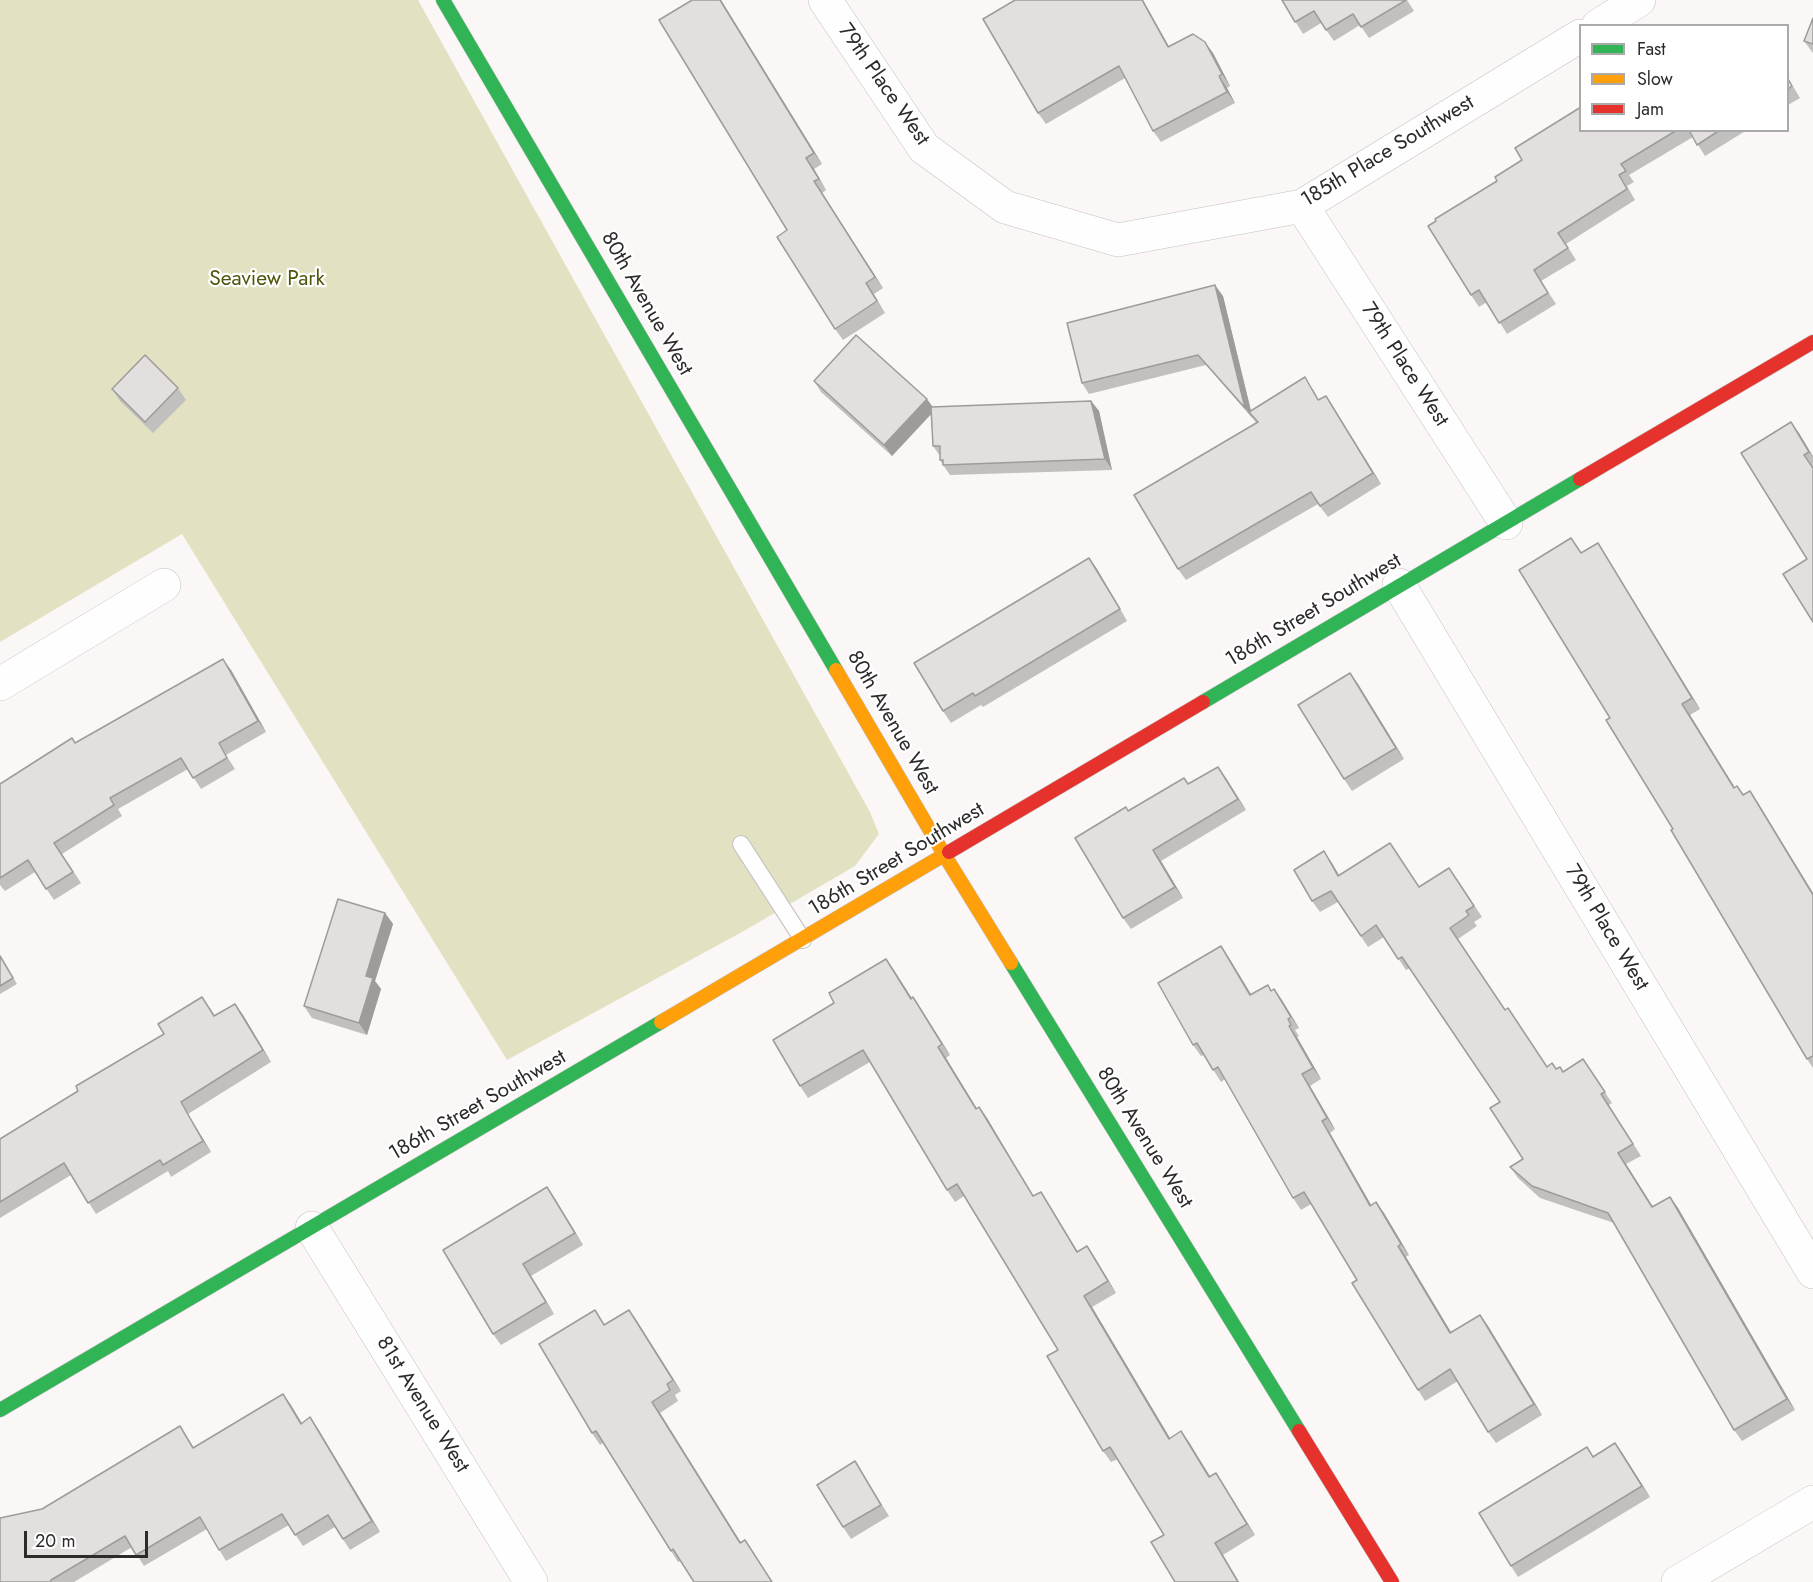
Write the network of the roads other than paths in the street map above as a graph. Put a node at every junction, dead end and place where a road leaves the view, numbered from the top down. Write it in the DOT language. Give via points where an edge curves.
graph roads {
  1 [pos="443,0"];
  2 [pos="825,0"];
  3 [pos="1639,0"];
  4 [pos="1601,24"];
  5 [pos="1579,37"];
  6 [pos="1302,206"];
  7 [pos="1005,207"];
  8 [pos="1813,342"];
  9 [pos="1506,523"];
  10 [pos="164,585"];
  11 [pos="1399,585"];
  12 [pos="0,684"];
  13 [pos="741,844"];
  14 [pos="945,856"];
  15 [pos="802,940"];
  16 [pos="312,1228"];
  17 [pos="1813,1272"];
  18 [pos="0,1410"];
  19 [pos="1813,1502"];
  20 [pos="531,1582"];
  21 [pos="1392,1582"];
  22 [pos="1678,1582"];
  1 -- 14 [label="street, 80th Avenue West"];
  2 -- 7 [label="street, 79th Place West" via="924,148"];
  3 -- 4 [label="street"];
  5 -- 6 [label="street, 185th Place Southwest"];
  6 -- 7 [label="street, 185th Place Southwest" via="1118,240"];
  6 -- 9 [label="street, 79th Place West"];
  8 -- 9 [label="street, 186th Street Southwest"];
  9 -- 11 [label="street, 186th Street Southwest"];
  10 -- 12 [label="street"];
  11 -- 14 [label="street, 186th Street Southwest"];
  11 -- 17 [label="street, 79th Place West"];
  13 -- 15 [label="lane"];
  14 -- 15 [label="street, 186th Street Southwest"];
  14 -- 21 [label="street, 80th Avenue West"];
  15 -- 16 [label="street, 186th Street Southwest"];
  16 -- 18 [label="street, 186th Street Southwest"];
  16 -- 20 [label="street, 81st Avenue West"];
  19 -- 22 [label="street"];
}
